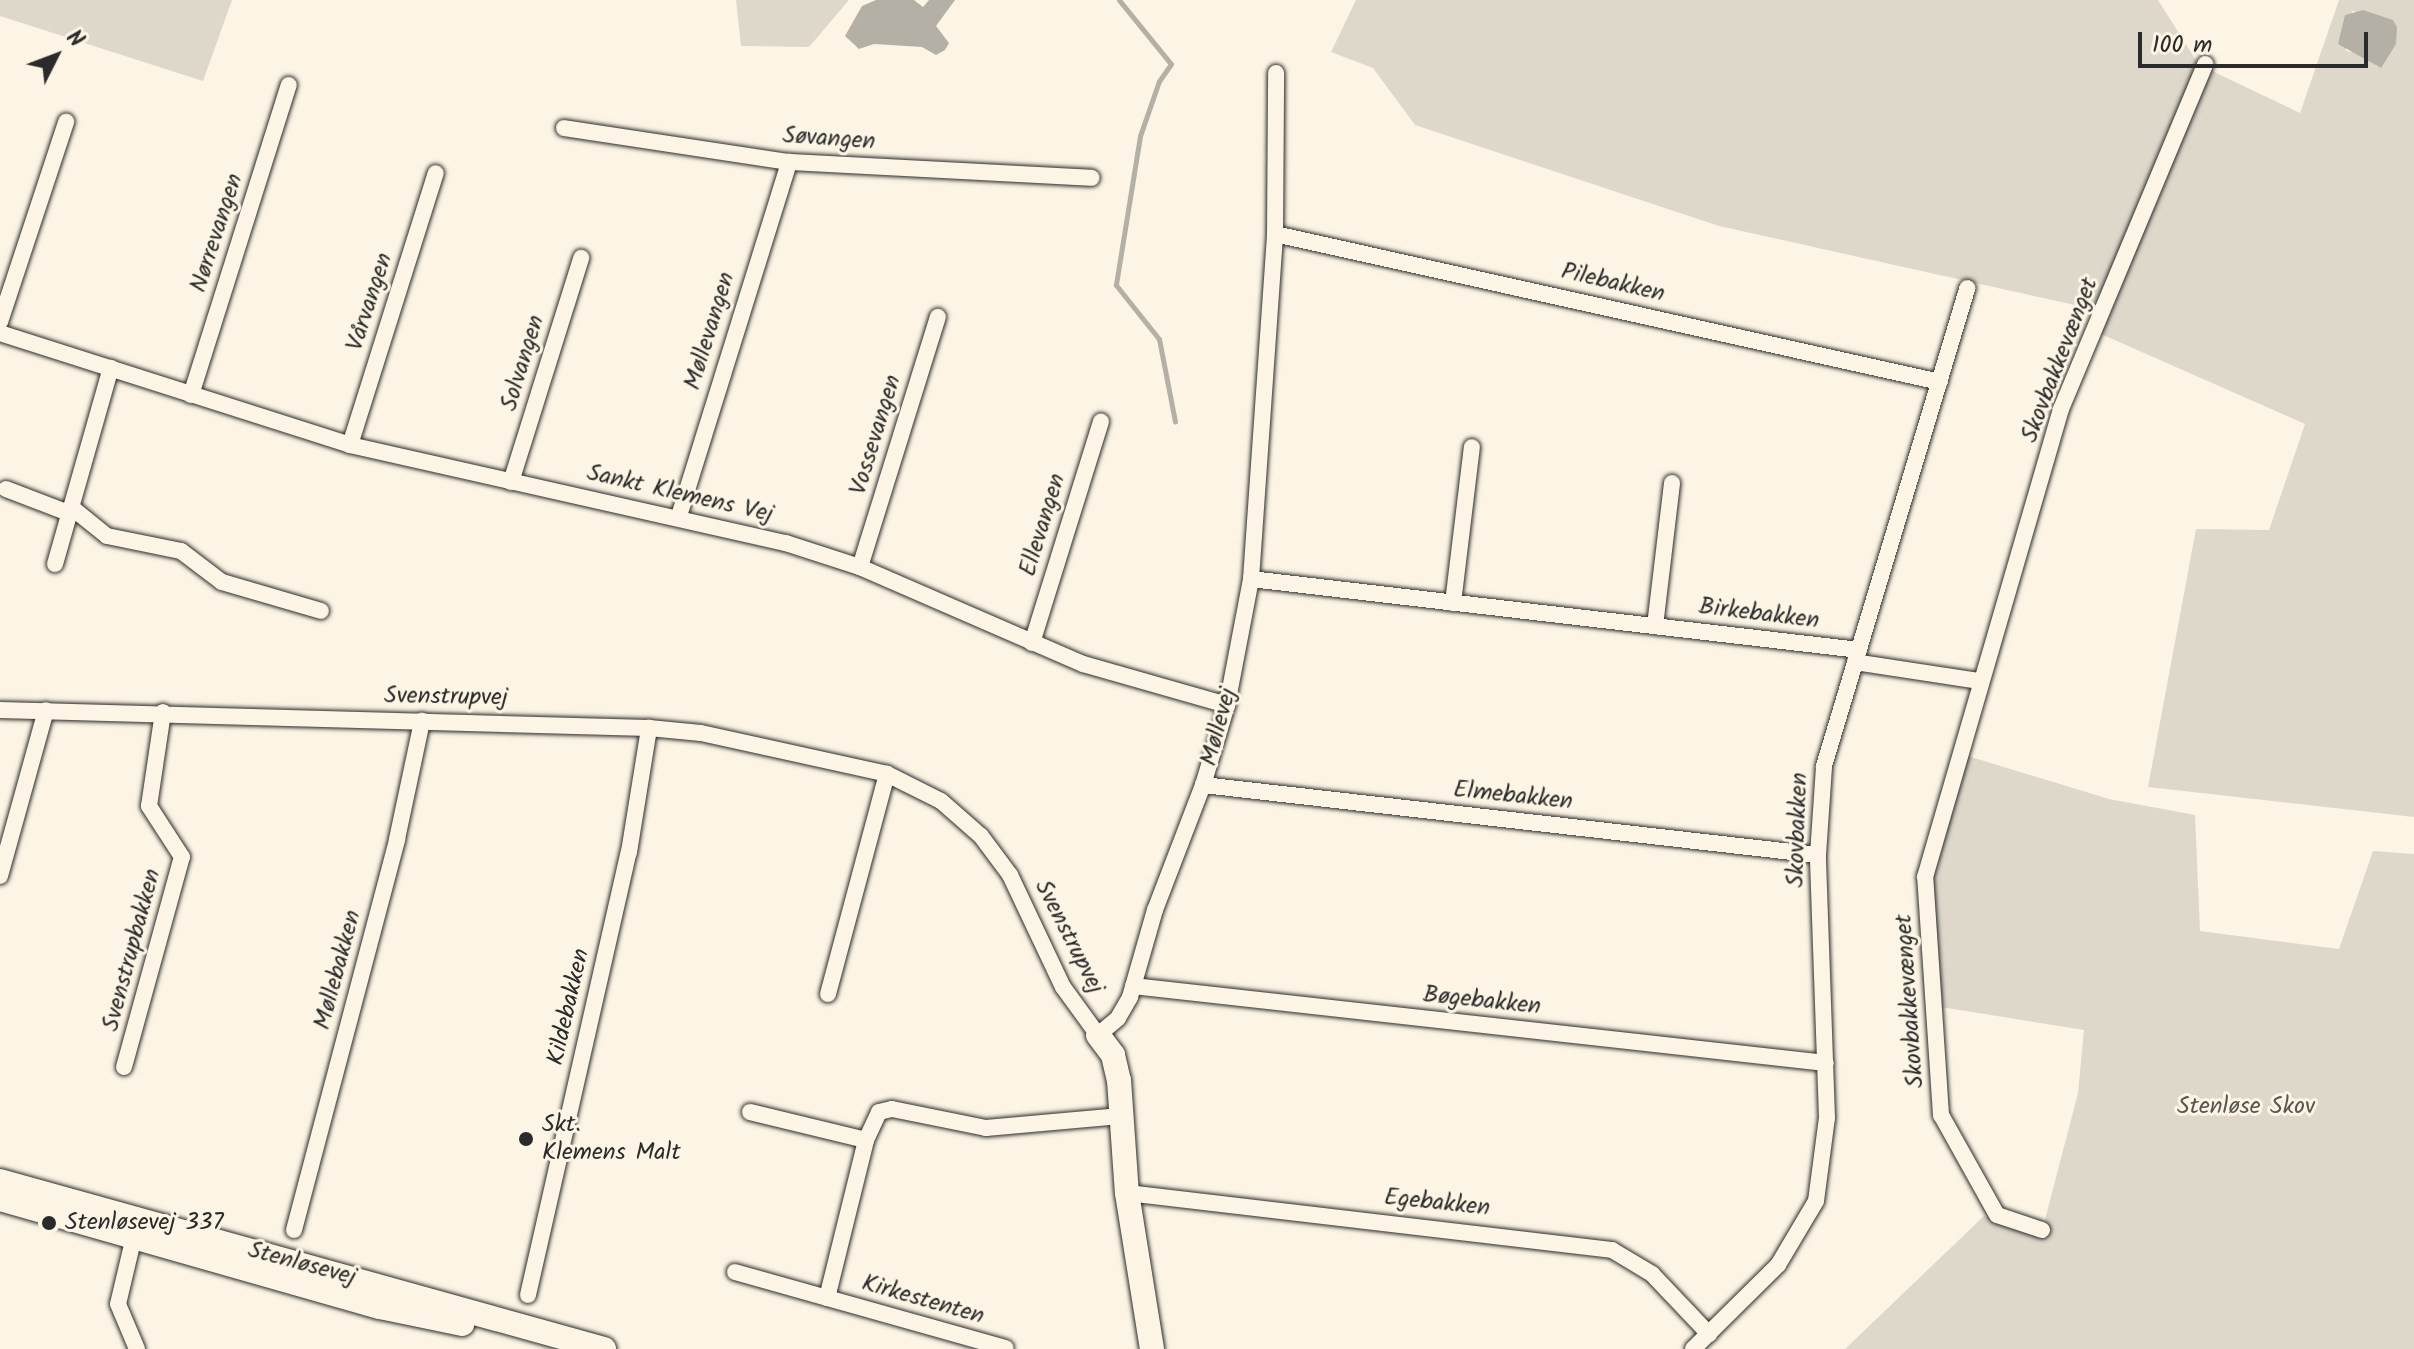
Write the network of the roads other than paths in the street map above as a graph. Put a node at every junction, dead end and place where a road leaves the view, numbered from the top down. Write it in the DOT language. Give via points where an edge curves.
graph roads {
  1 [pos="2205,64"];
  2 [pos="1276,73"];
  3 [pos="289,85"];
  4 [pos="66,122"];
  5 [pos="564,128"];
  6 [pos="789,162"];
  7 [pos="436,173"];
  8 [pos="1092,178"];
  9 [pos="1275,234"];
  10 [pos="581,258"];
  11 [pos="1967,288"];
  12 [pos="938,317"];
  13 [pos="0,322"];
  14 [pos="0,333"];
  15 [pos="111,368"];
  16 [pos="1940,382"];
  17 [pos="191,395"];
  18 [pos="1101,422"];
  19 [pos="350,445"];
  20 [pos="1472,447"];
  21 [pos="511,482"];
  22 [pos="1672,483"];
  23 [pos="6,489"];
  24 [pos="70,510"];
  25 [pos="679,516"];
  26 [pos="55,564"];
  27 [pos="860,567"];
  28 [pos="1251,579"];
  29 [pos="1453,603"];
  30 [pos="321,611"];
  31 [pos="1655,626"];
  32 [pos="1032,643"];
  33 [pos="1857,656"];
  34 [pos="1979,681"];
  35 [pos="1227,705"];
  36 [pos="0,710"];
  37 [pos="46,710"];
  38 [pos="163,712"];
  39 [pos="422,721"];
  40 [pos="649,728"];
  41 [pos="887,774"];
  42 [pos="1203,785"];
  43 [pos="1818,855"];
  44 [pos="0,876"];
  45 [pos="1133,986"];
  46 [pos="828,994"];
  47 [pos="1098,1035"];
  48 [pos="1826,1063"];
  49 [pos="124,1067"];
  50 [pos="750,1112"];
  51 [pos="1120,1116"];
  52 [pos="866,1140"];
  53 [pos="0,1181"];
  54 [pos="1127,1193"];
  55 [pos="0,1199"];
  56 [pos="136,1229"];
  57 [pos="294,1230"];
  58 [pos="2042,1230"];
  59 [pos="735,1272"];
  60 [pos="528,1295"];
  61 [pos="827,1298"];
  62 [pos="1709,1334"];
  63 [pos="1006,1348"];
  64 [pos="137,1349"];
  65 [pos="570,1349"];
  66 [pos="604,1349"];
  67 [pos="1152,1349"];
  68 [pos="1693,1349"];
  1 -- 34 [label="street, Skovbakkevænget" via="2061,409"];
  2 -- 9 [label="street, Møllevej"];
  3 -- 17 [label="street, Nørrevangen"];
  4 -- 13 [label="street"];
  5 -- 6 [label="street, Søvangen"];
  6 -- 8 [label="street, Søvangen"];
  6 -- 25 [label="street, Møllevangen"];
  7 -- 19 [label="street, Vårvangen"];
  9 -- 16 [label="street, Pilebakken"];
  9 -- 28 [label="street, Møllevej"];
  10 -- 21 [label="street, Solvangen"];
  11 -- 16 [label="street, Skovbakken"];
  12 -- 27 [label="street, Vossevangen"];
  14 -- 15 [label="street, Sankt Klemens Vej"];
  15 -- 17 [label="street, Sankt Klemens Vej"];
  15 -- 24 [label="street"];
  16 -- 33 [label="street, Skovbakken"];
  17 -- 19 [label="street, Sankt Klemens Vej"];
  18 -- 32 [label="street, Ellevangen"];
  19 -- 21 [label="street, Sankt Klemens Vej"];
  20 -- 29 [label="street"];
  21 -- 25 [label="street, Sankt Klemens Vej"];
  22 -- 31 [label="street"];
  23 -- 24 [label="street"];
  24 -- 26 [label="street"];
  24 -- 30 [label="street" via="107,536 181,551 222,582"];
  25 -- 27 [label="street, Sankt Klemens Vej"];
  27 -- 32 [label="street, Sankt Klemens Vej"];
  28 -- 29 [label="street, Birkebakken"];
  28 -- 35 [label="street, Møllevej"];
  29 -- 31 [label="street, Birkebakken"];
  31 -- 33 [label="street, Birkebakken"];
  32 -- 35 [label="street, Sankt Klemens Vej" via="1083,664"];
  33 -- 34 [label="street"];
  33 -- 43 [label="street, Skovbakken" via="1824,766"];
  34 -- 58 [label="street, Skovbakkevænget" via="1925,877 1941,1115 1997,1215"];
  35 -- 42 [label="street, Møllevej"];
  36 -- 37 [label="street, Svenstrupvej"];
  37 -- 38 [label="street, Svenstrupvej"];
  37 -- 44 [label="street"];
  38 -- 39 [label="street, Svenstrupvej"];
  38 -- 49 [label="street, Svenstrupbakken" via="149,806 182,857"];
  39 -- 40 [label="street, Svenstrupvej"];
  39 -- 57 [label="street, Møllebakken" via="397,839"];
  40 -- 41 [label="street, Svenstrupvej" via="701,733"];
  40 -- 60 [label="street, Kildebakken" via="629,852"];
  41 -- 46 [label="street"];
  41 -- 47 [label="street, Svenstrupvej" via="941,801 981,836 1010,875 1063,987"];
  42 -- 43 [label="street, Elmebakken"];
  42 -- 45 [label="street, Møllevej" via="1155,910"];
  43 -- 48 [label="street, Skovbakken"];
  45 -- 47 [label="street, Møllevej" via="1118,1018"];
  45 -- 48 [label="street, Bøgebakken"];
  47 -- 51 [label="street" via="1113,1055"];
  48 -- 62 [label="street, Skovbakken" via="1824,1162 1816,1201 1778,1265"];
  50 -- 52 [label="street"];
  51 -- 52 [label="street, Kirkestenten" via="986,1128 892,1109 879,1112"];
  51 -- 54 [label="street"];
  52 -- 61 [label="street, Kirkestenten"];
  53 -- 56 [label="street, Stenløsevej"];
  54 -- 62 [label="street, Egebakken" via="1612,1250 1652,1274"];
  54 -- 67 [label="street"];
  55 -- 56 [label="street, Stenløsevej"];
  56 -- 64 [label="street" via="118,1304"];
  56 -- 65 [label="street, Stenløsevej" via="380,1307"];
  56 -- 66 [label="street, Stenløsevej"];
  59 -- 61 [label="street, Kirkestenten"];
  61 -- 63 [label="street, Kirkestenten"];
  62 -- 68 [label="street, Skovbakken"];
}
